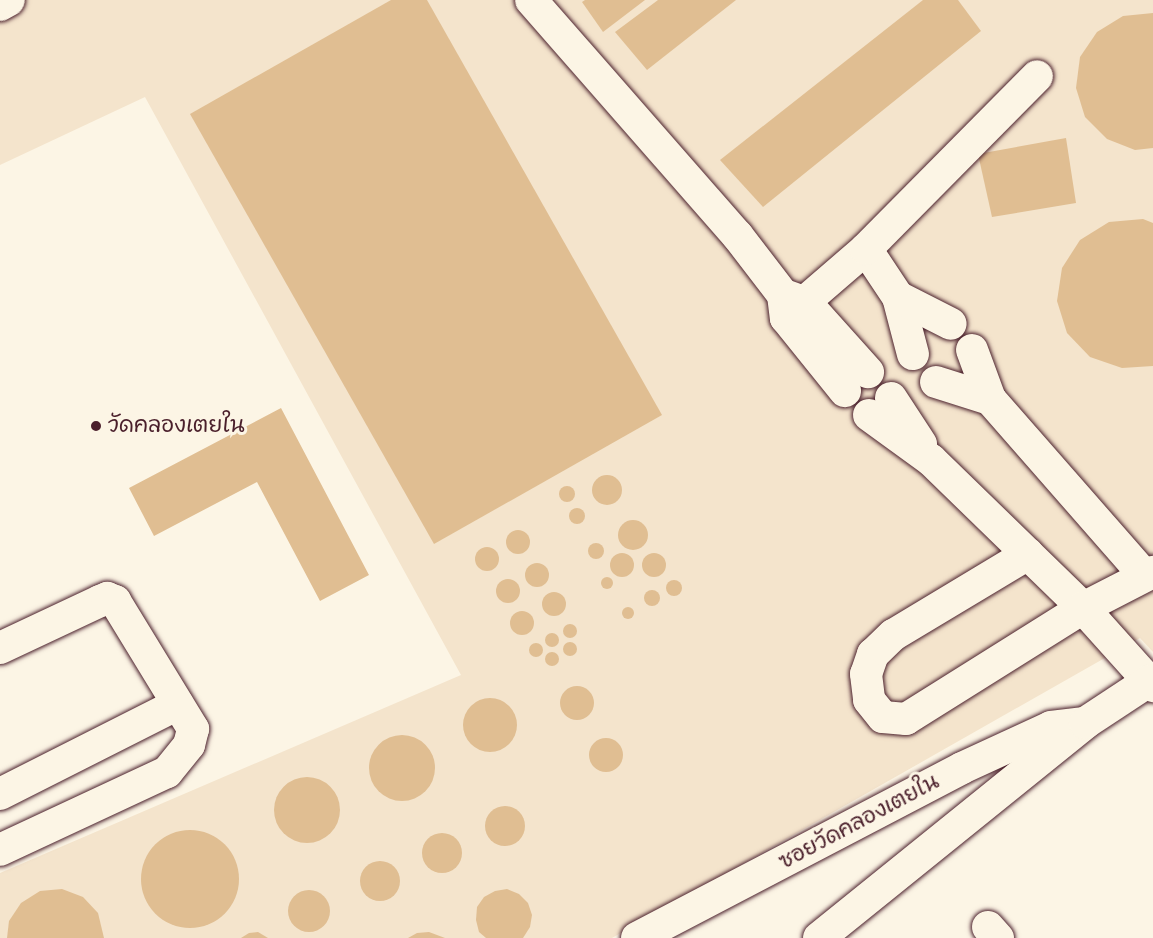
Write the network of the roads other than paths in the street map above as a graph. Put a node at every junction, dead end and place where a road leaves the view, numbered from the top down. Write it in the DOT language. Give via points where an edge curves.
graph roads {
  1 [pos="9,0"];
  2 [pos="531,0"];
  3 [pos="0,5"];
  4 [pos="1037,76"];
  5 [pos="866,249"];
  6 [pos="898,297"];
  7 [pos="792,305"];
  8 [pos="951,324"];
  9 [pos="972,350"];
  10 [pos="913,354"];
  11 [pos="857,381"];
  12 [pos="936,382"];
  13 [pos="990,399"];
  14 [pos="880,407"];
  15 [pos="1028,554"];
  16 [pos="1149,574"];
  17 [pos="1083,608"];
  18 [pos="0,648"];
  19 [pos="1151,683"];
  20 [pos="178,704"];
  21 [pos="1085,723"];
  22 [pos="0,794"];
  23 [pos="0,809"];
  24 [pos="9,845"];
  25 [pos="638,938"];
  26 [pos="819,938"];
  1 -- 3 [label="street"];
  2 -- 7 [label="street" via="737,235"];
  4 -- 5 [label="street"];
  5 -- 6 [label="street"];
  5 -- 7 [label="street"];
  6 -- 8 [label="street"];
  6 -- 10 [label="street"];
  7 -- 11 [label="street"];
  9 -- 13 [label="street"];
  12 -- 13 [label="street"];
  13 -- 16 [label="street"];
  14 -- 15 [label="street"];
  15 -- 17 [label="street"];
  15 -- 17 [label="street" via="893,634 873,654 866,674 869,700 883,717 906,719"];
  16 -- 17 [label="street"];
  17 -- 19 [label="street"];
  18 -- 20 [label="street" via="107,598 120,607"];
  19 -- 21 [label="street"];
  20 -- 22 [label="street"];
  20 -- 24 [label="street" via="193,729 189,746 167,772"];
  21 -- 25 [label="street, ซอยวัดคลองเตยใน" via="1051,727 962,768"];
  21 -- 26 [label="street"];
  23 -- 24 [label="street"];
}
